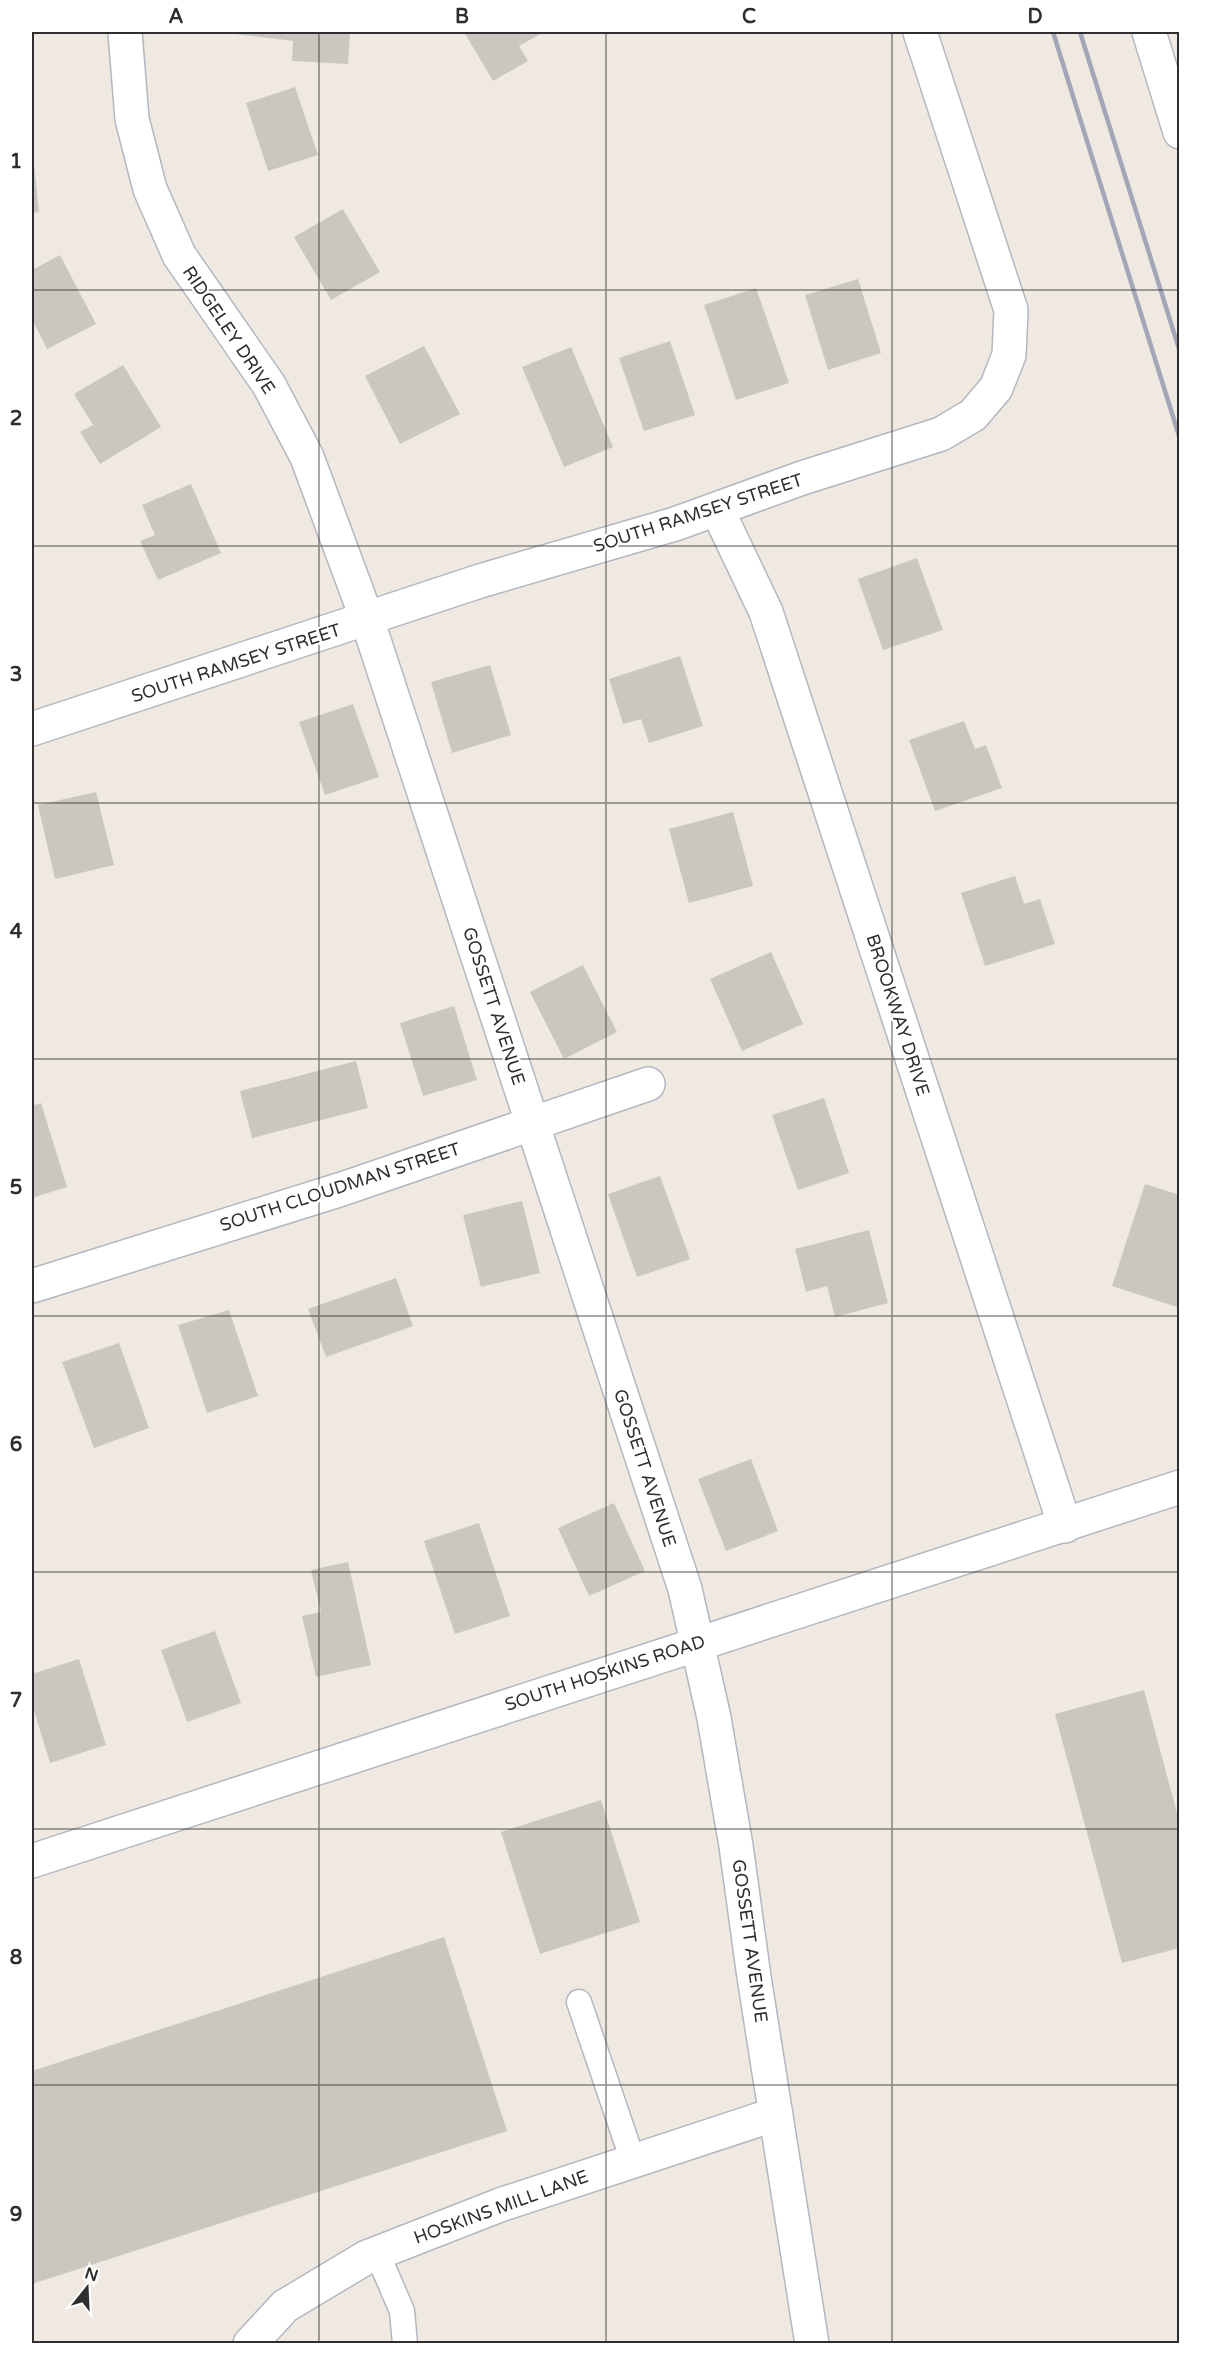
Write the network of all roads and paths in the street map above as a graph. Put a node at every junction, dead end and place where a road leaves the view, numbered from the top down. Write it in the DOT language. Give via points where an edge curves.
graph roads {
  1 [pos="125,32"];
  2 [pos="920,32"];
  3 [pos="1149,32"];
  4 [pos="1179,132"];
  5 [pos="717,509"];
  6 [pos="367,620"];
  7 [pos="32,729"];
  8 [pos="648,1084"];
  9 [pos="532,1123"];
  10 [pos="32,1286"];
  11 [pos="1179,1487"];
  12 [pos="1065,1526"];
  13 [pos="697,1643"];
  14 [pos="32,1861"];
  15 [pos="579,2002"];
  16 [pos="776,2114"];
  17 [pos="633,2161"];
  18 [pos="377,2253"];
  19 [pos="250,2343"];
  20 [pos="405,2343"];
  21 [pos="812,2343"];
  1 -- 6 [label="street, RIDGELEY DRIVE" via="132,119 150,189 179,255 269,385 307,457"];
  2 -- 5 [label="street, SOUTH RAMSEY STREET" via="1011,310 1009,355 996,388 973,415 941,434"];
  3 -- 4 [label="street"];
  5 -- 6 [label="street, SOUTH RAMSEY STREET" via="480,581"];
  5 -- 12 [label="street, BROOKWAY DRIVE" via="766,612"];
  6 -- 7 [label="street, SOUTH RAMSEY STREET"];
  6 -- 9 [label="street, GOSSETT AVENUE"];
  8 -- 9 [label="street, SOUTH CLOUDMAN STREET"];
  9 -- 10 [label="street, SOUTH CLOUDMAN STREET" via="342,1189"];
  9 -- 13 [label="street, GOSSETT AVENUE" via="685,1589"];
  11 -- 12 [label="street, SOUTH HOSKINS ROAD"];
  12 -- 13 [label="street, SOUTH HOSKINS ROAD"];
  13 -- 14 [label="street, SOUTH HOSKINS ROAD"];
  13 -- 16 [label="street, GOSSETT AVENUE" via="736,1846"];
  15 -- 17 [label="lane"];
  16 -- 17 [label="street, HOSKINS MILL LANE"];
  16 -- 21 [label="street, GOSSETT AVENUE"];
  17 -- 18 [label="street, HOSKINS MILL LANE" via="500,2205"];
  18 -- 19 [label="street, HOSKINS MILL LANE" via="285,2306"];
  18 -- 20 [label="lane" via="402,2311"];
}
